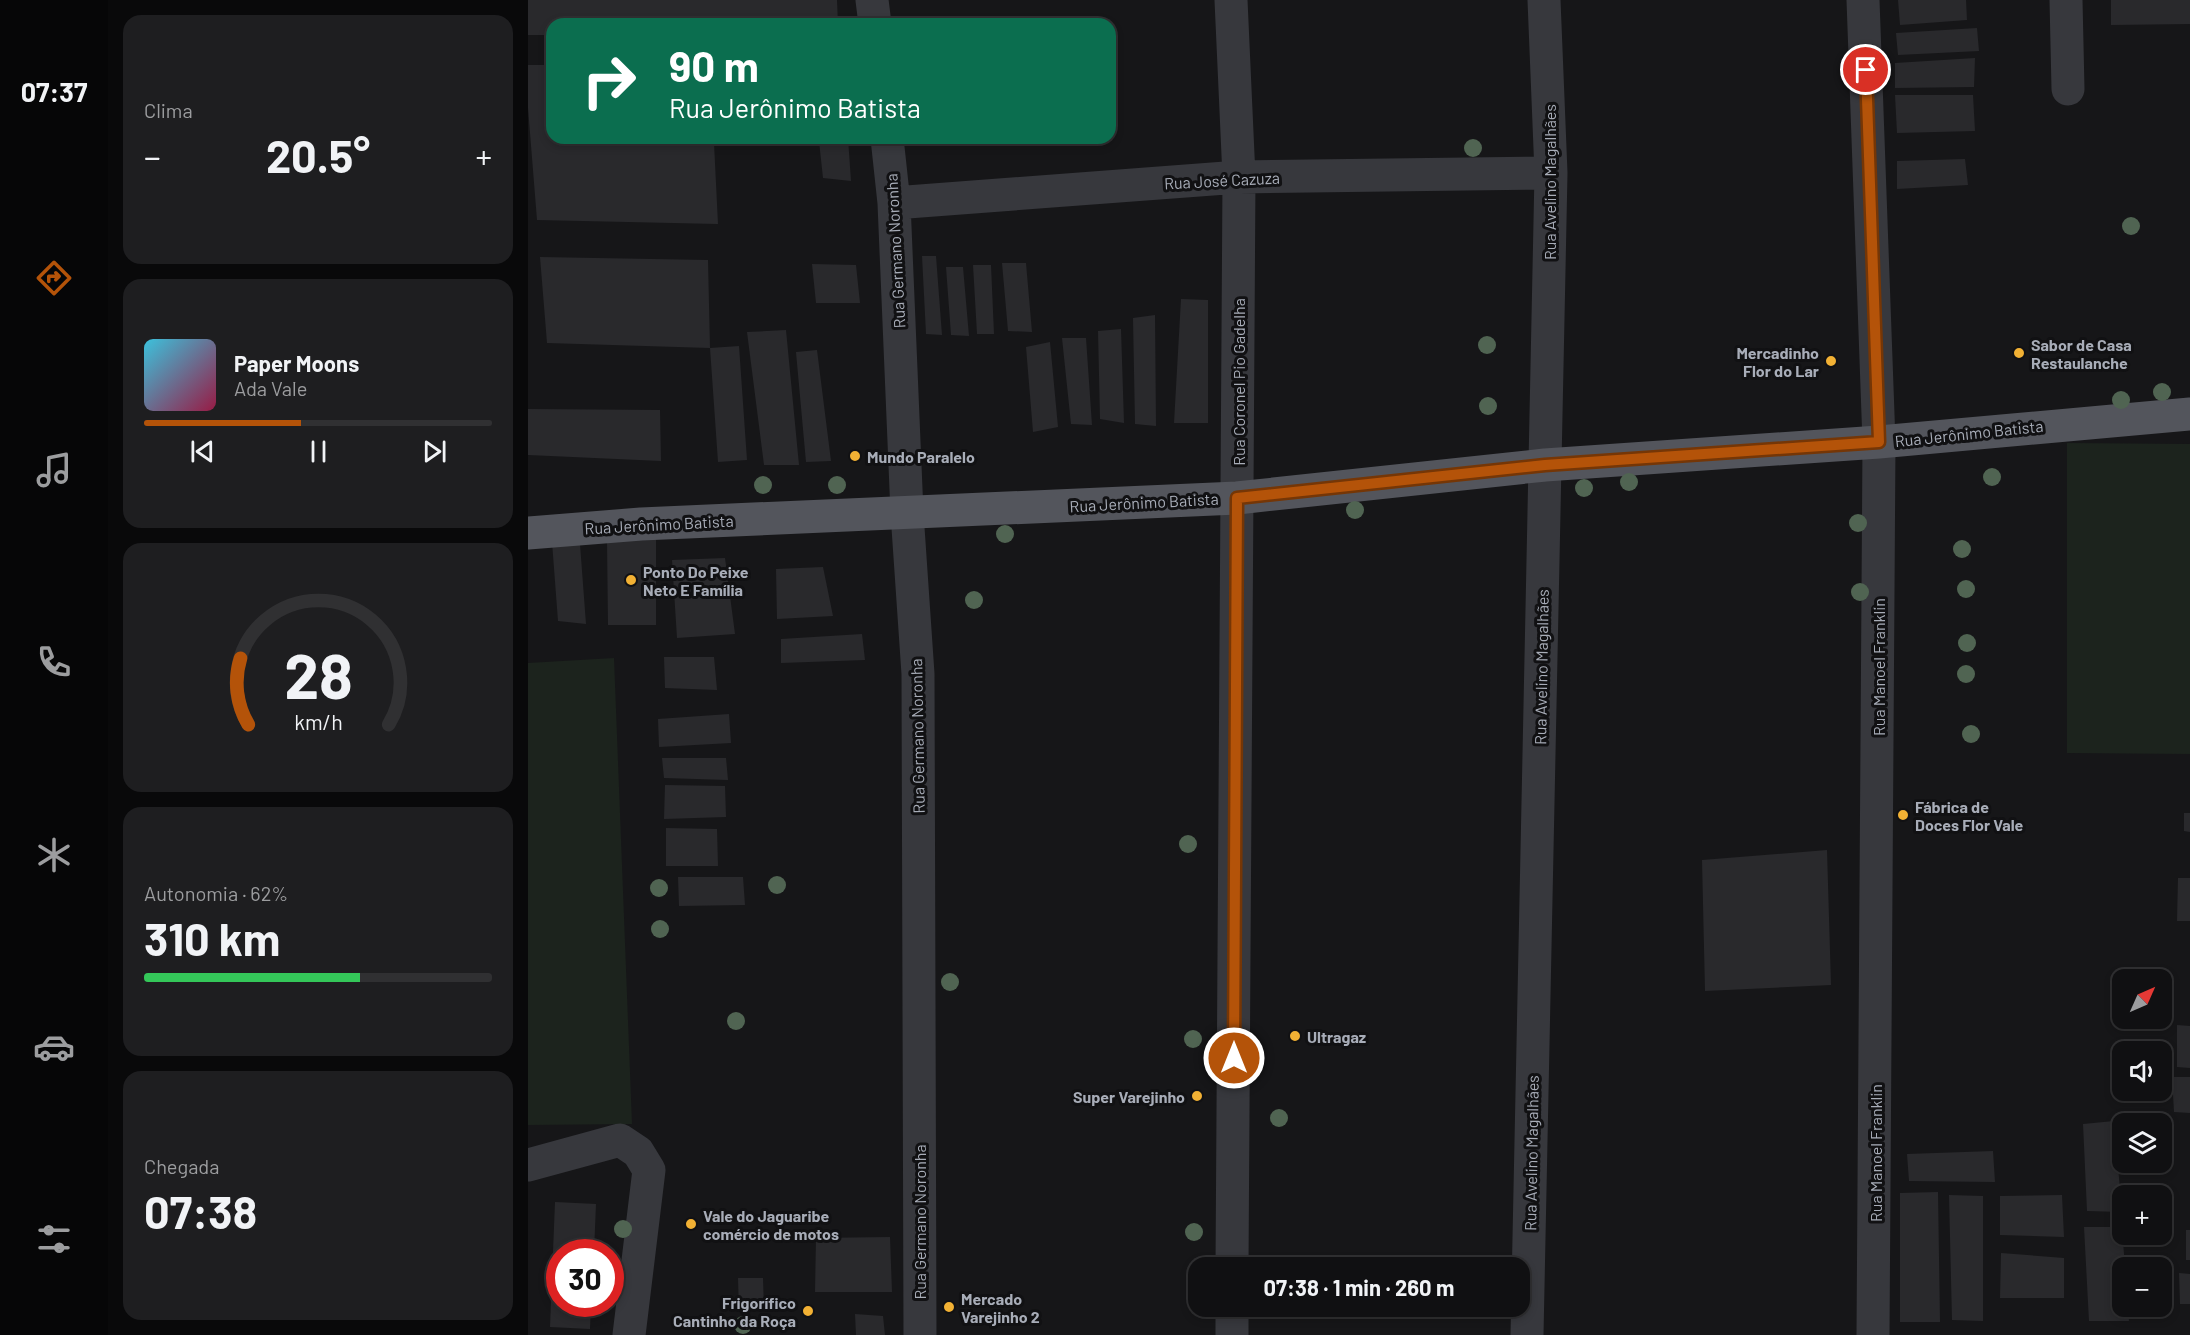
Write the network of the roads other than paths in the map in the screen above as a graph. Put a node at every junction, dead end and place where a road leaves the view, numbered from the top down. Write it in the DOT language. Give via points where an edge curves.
graph roads {
  1 [pos="872,0"];
  2 [pos="1231,0"];
  3 [pos="1544,0"];
  4 [pos="1863,0"];
  5 [pos="2067,0"];
  6 [pos="874,18"];
  7 [pos="2068,89"];
  8 [pos="888,144"];
  9 [pos="1551,173"];
  10 [pos="1239,177"];
  11 [pos="894,203"];
  12 [pos="2190,414"];
  13 [pos="1879,442"];
  14 [pos="1545,465"];
  15 [pos="1237,498"];
  16 [pos="907,513"];
  17 [pos="528,533"];
  18 [pos="528,1165"];
  19 [pos="1232,1257"];
  20 [pos="1232,1317"];
  21 [pos="629,1335"];
  22 [pos="920,1335"];
  23 [pos="1232,1335"];
  24 [pos="1527,1335"];
  25 [pos="1873,1335"];
  1 -- 6 [label="street"];
  2 -- 10 [label="street, Rua Coronel Pio Gadelha"];
  3 -- 9 [label="street, Rua Avelino Magalhães"];
  4 -- 13 [label="street, Rua Manoel Franklin"];
  5 -- 7 [label="street"];
  8 -- 11 [label="street, Rua Germano Noronha"];
  9 -- 10 [label="street, Rua José Cazuza"];
  9 -- 14 [label="street, Rua Avelino Magalhães"];
  10 -- 11 [label="street, Rua José Cazuza"];
  10 -- 15 [label="street, Rua Coronel Pio Gadelha"];
  11 -- 16 [label="street, Rua Germano Noronha"];
  12 -- 13 [label="main road, Rua Jerônimo Batista"];
  13 -- 14 [label="main road, Rua Jerônimo Batista"];
  13 -- 25 [label="street, Rua Manoel Franklin"];
  14 -- 15 [label="main road, Rua Jerônimo Batista"];
  14 -- 24 [label="street, Rua Avelino Magalhães"];
  15 -- 16 [label="main road, Rua Jerônimo Batista"];
  15 -- 19 [label="street, Rua Coronel Pio Gadelha"];
  16 -- 17 [label="main road, Rua Jerônimo Batista" via="641,524"];
  16 -- 22 [label="street, Rua Germano Noronha" via="918,674"];
  18 -- 21 [label="street" via="620,1140 638,1152 649,1170"];
  20 -- 23 [label="street"];
}
